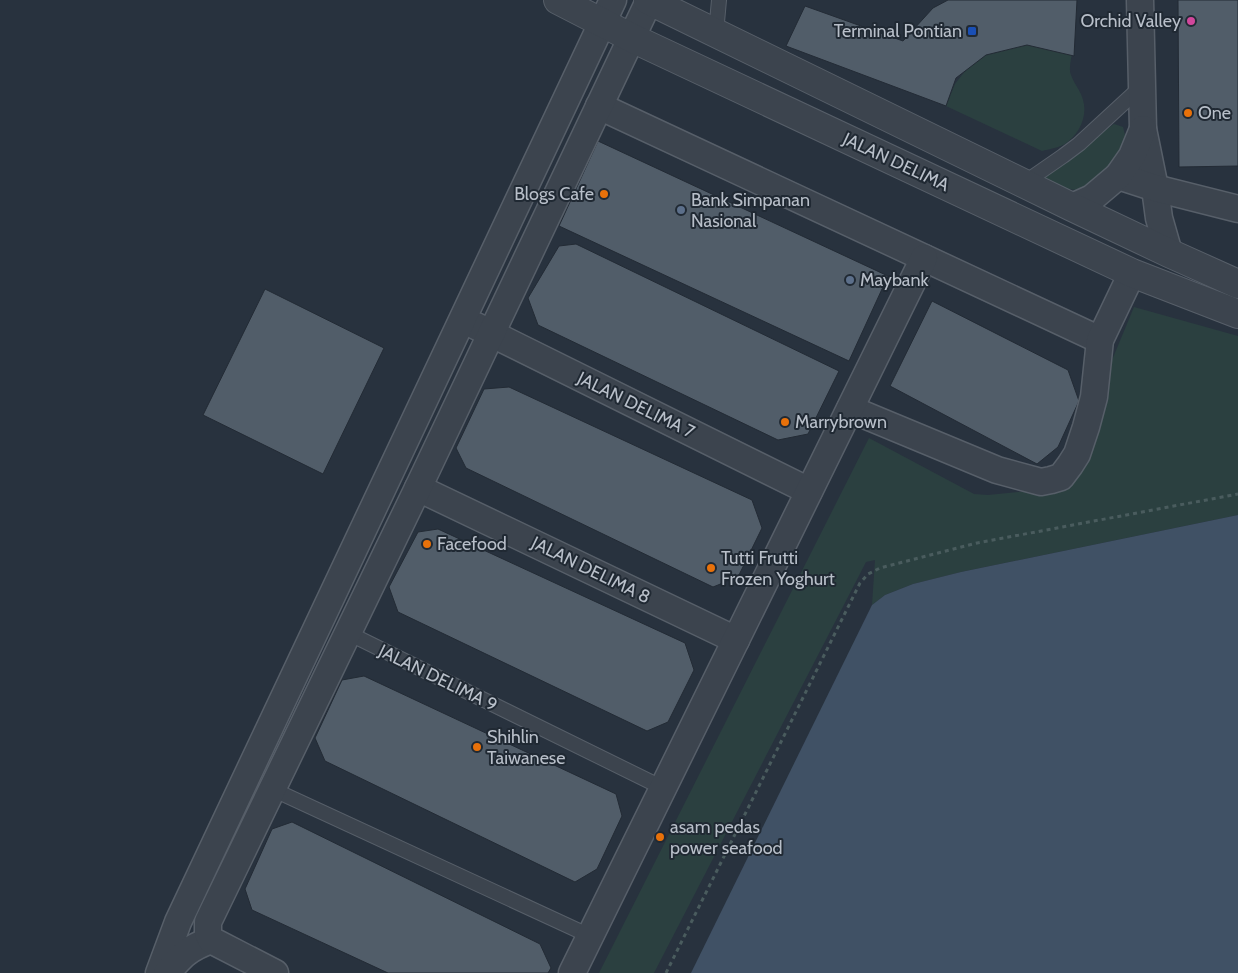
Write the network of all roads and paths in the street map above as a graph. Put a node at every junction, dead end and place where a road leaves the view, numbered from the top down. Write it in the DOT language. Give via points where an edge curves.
graph roads {
  1 [pos="558,0"];
  2 [pos="649,0"];
  3 [pos="719,0"];
  4 [pos="1140,0"];
  5 [pos="608,12"];
  6 [pos="716,33"];
  7 [pos="632,38"];
  8 [pos="1142,86"];
  9 [pos="599,106"];
  10 [pos="1143,129"];
  11 [pos="1118,176"];
  12 [pos="1024,183"];
  13 [pos="1155,188"];
  14 [pos="1072,207"];
  15 [pos="1238,209"];
  16 [pos="1169,253"];
  17 [pos="924,258"];
  18 [pos="1132,273"];
  19 [pos="1238,284"];
  20 [pos="1238,314"];
  21 [pos="462,320"];
  22 [pos="491,334"];
  23 [pos="1100,340"];
  24 [pos="850,409"];
  25 [pos="418,488"];
  26 [pos="810,491"];
  27 [pos="1238,494"];
  28 [pos="348,633"];
  29 [pos="736,640"];
  30 [pos="663,788"];
  31 [pos="272,789"];
  32 [pos="590,936"];
  33 [pos="211,940"];
  34 [pos="159,973"];
  35 [pos="167,973"];
  36 [pos="275,973"];
  37 [pos="572,973"];
  38 [pos="666,973"];
  1 -- 5 [label="street, JALAN DELIMA"];
  2 -- 6 [label="street, JALAN DELIMA"];
  2 -- 7 [label="street"];
  3 -- 6 [label="lane"];
  4 -- 8 [label="street"];
  5 -- 7 [label="street, JALAN DELIMA"];
  5 -- 21 [label="street"];
  6 -- 12 [label="street, JALAN DELIMA"];
  7 -- 9 [label="street"];
  7 -- 18 [label="street, JALAN DELIMA"];
  8 -- 10 [label="street"];
  8 -- 12 [label="lane" via="1079,144"];
  9 -- 17 [label="street"];
  9 -- 22 [label="street"];
  10 -- 11 [label="street" via="1132,156"];
  10 -- 13 [label="street"];
  11 -- 13 [label="street"];
  11 -- 14 [label="street" via="1092,198"];
  12 -- 14 [label="street, JALAN DELIMA"];
  13 -- 15 [label="street"];
  13 -- 16 [label="street"];
  14 -- 16 [label="street, JALAN DELIMA"];
  16 -- 19 [label="street, JALAN DELIMA"];
  17 -- 23 [label="street"];
  17 -- 24 [label="street"];
  18 -- 20 [label="street, JALAN DELIMA"];
  18 -- 23 [label="street"];
  21 -- 22 [label="street, JALAN DELIMA 7"];
  21 -- 34 [label="street" via="178,922"];
  22 -- 25 [label="street"];
  22 -- 26 [label="street, JALAN DELIMA 7"];
  23 -- 24 [label="street" via="1094,398 1077,454 1061,477 1051,480 1040,482 997,470"];
  24 -- 26 [label="street"];
  25 -- 28 [label="street"];
  25 -- 29 [label="street, JALAN DELIMA 8"];
  26 -- 29 [label="street"];
  27 -- 38 [label="path" via="978,543 880,568 868,574 860,583"];
  28 -- 30 [label="lane, JALAN DELIMA 9"];
  28 -- 31 [label="street"];
  29 -- 30 [label="street"];
  30 -- 32 [label="street"];
  31 -- 32 [label="lane"];
  31 -- 33 [label="street" via="208,922"];
  32 -- 37 [label="street"];
  33 -- 35 [label="street" via="181,956"];
  33 -- 36 [label="street"];
}
